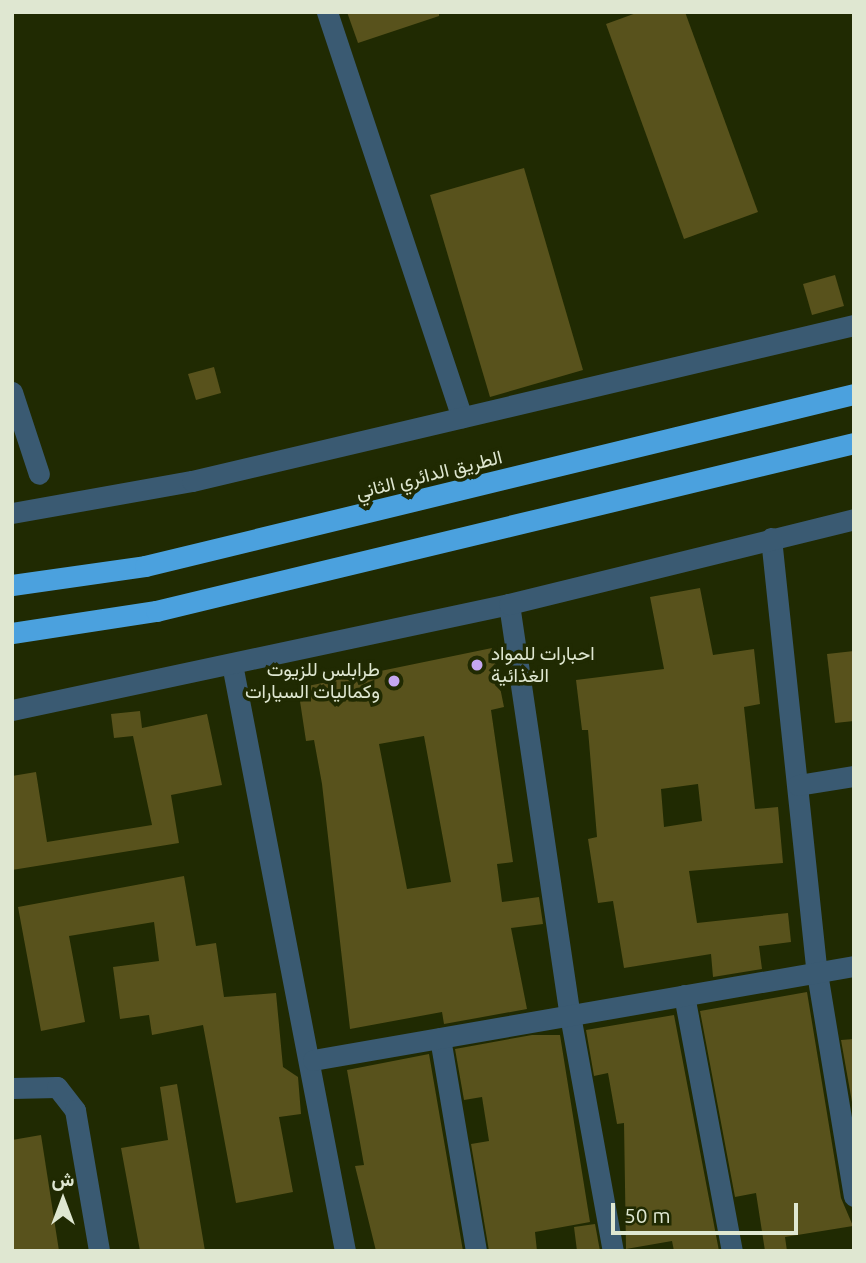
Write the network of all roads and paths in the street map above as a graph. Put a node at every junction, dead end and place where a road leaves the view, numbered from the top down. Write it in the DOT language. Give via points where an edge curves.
graph roads {
  1 [pos="327,12"];
  2 [pos="854,325"];
  3 [pos="12,392"];
  4 [pos="854,394"];
  5 [pos="462,416"];
  6 [pos="854,443"];
  7 [pos="39,474"];
  8 [pos="12,513"];
  9 [pos="854,519"];
  10 [pos="771,538"];
  11 [pos="12,586"];
  12 [pos="509,604"];
  13 [pos="12,633"];
  14 [pos="232,664"];
  15 [pos="12,710"];
  16 [pos="854,776"];
  17 [pos="798,785"];
  18 [pos="854,966"];
  19 [pos="817,973"];
  20 [pos="684,995"];
  21 [pos="570,1015"];
  22 [pos="440,1038"];
  23 [pos="313,1060"];
  24 [pos="12,1088"];
  25 [pos="854,1196"];
  26 [pos="99,1251"];
  27 [pos="345,1251"];
  28 [pos="476,1251"];
  29 [pos="613,1251"];
  30 [pos="732,1251"];
  1 -- 5 [label="street"];
  2 -- 5 [label="street"];
  3 -- 7 [label="street"];
  4 -- 11 [label="highway, الطريق الدائري الثاني" via="145,566"];
  5 -- 8 [label="street" via="192,481"];
  6 -- 13 [label="highway" via="156,611"];
  9 -- 10 [label="street"];
  10 -- 12 [label="street"];
  10 -- 17 [label="street"];
  12 -- 14 [label="street"];
  12 -- 21 [label="street"];
  14 -- 15 [label="street"];
  14 -- 23 [label="street"];
  16 -- 17 [label="street"];
  17 -- 19 [label="street"];
  18 -- 19 [label="street"];
  19 -- 20 [label="street"];
  19 -- 25 [label="street"];
  20 -- 21 [label="street"];
  20 -- 30 [label="street"];
  21 -- 22 [label="street"];
  21 -- 29 [label="street"];
  22 -- 23 [label="street"];
  22 -- 28 [label="street"];
  23 -- 27 [label="street"];
  24 -- 26 [label="street" via="57,1087 75,1110"];
}
